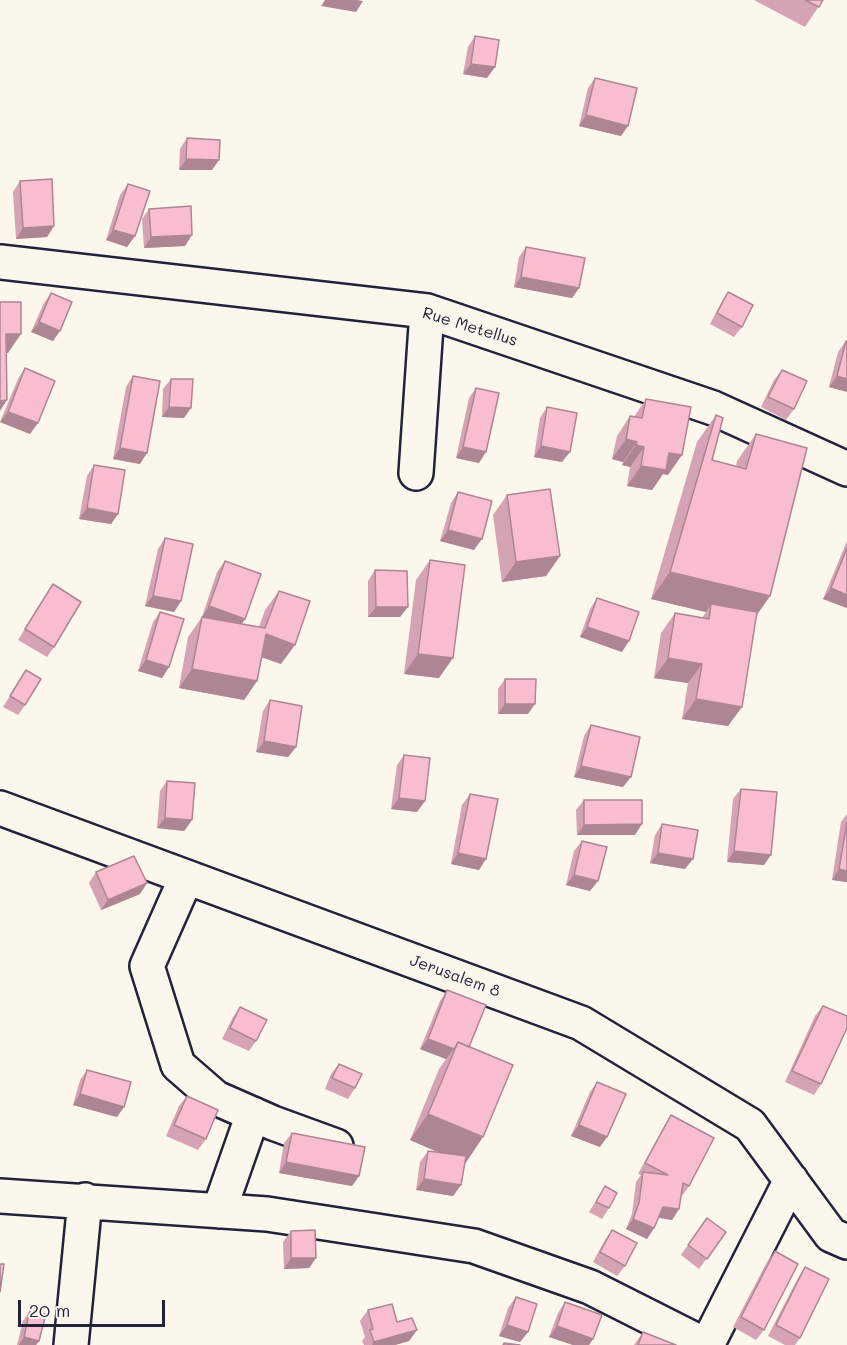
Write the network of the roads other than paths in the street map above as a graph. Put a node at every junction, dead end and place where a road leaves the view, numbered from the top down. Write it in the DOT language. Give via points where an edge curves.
graph roads {
  1 [pos="0,262"];
  2 [pos="427,311"];
  3 [pos="847,469"];
  4 [pos="416,472"];
  5 [pos="0,808"];
  6 [pos="186,878"];
  7 [pos="253,1114"];
  8 [pos="336,1146"];
  9 [pos="790,1180"];
  10 [pos="0,1196"];
  11 [pos="85,1200"];
  12 [pos="219,1211"];
  13 [pos="847,1242"];
  14 [pos="71,1345"];
  15 [pos="706,1345"];
  1 -- 2 [label="street, Rue Metellus"];
  2 -- 3 [label="street, Rue Metellus" via="713,408"];
  2 -- 4 [label="street"];
  5 -- 6 [label="street, Jerusalem 8"];
  6 -- 7 [label="street" via="147,966 178,1065 216,1098"];
  6 -- 9 [label="street, Jerusalem 8" via="581,1023 750,1125"];
  7 -- 8 [label="street"];
  7 -- 12 [label="street"];
  9 -- 13 [label="street, Jerusalem 8" via="831,1234"];
  9 -- 15 [label="street"];
  10 -- 11 [label="street"];
  11 -- 12 [label="street"];
  11 -- 14 [label="street"];
  12 -- 15 [label="street" via="267,1214 474,1246 590,1287"];
}
